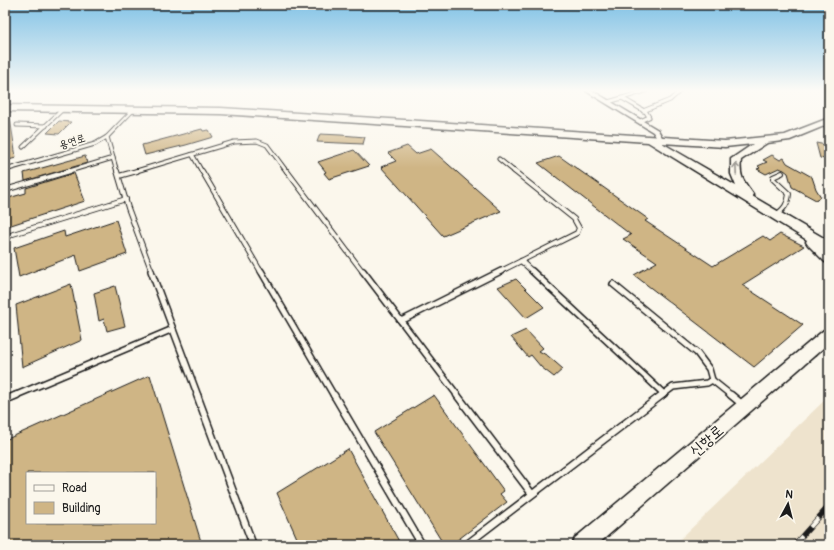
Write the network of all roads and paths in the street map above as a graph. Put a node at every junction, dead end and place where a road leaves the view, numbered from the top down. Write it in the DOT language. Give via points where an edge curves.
graph roads {
  1 [pos="55,117"];
  2 [pos="126,117"];
  3 [pos="308,117"];
  4 [pos="631,117"];
  5 [pos="649,117"];
  6 [pos="829,121"];
  7 [pos="640,122"];
  8 [pos="17,125"];
  9 [pos="46,126"];
  10 [pos="106,137"];
  11 [pos="649,139"];
  12 [pos="660,140"];
  13 [pos="766,141"];
  14 [pos="23,147"];
  15 [pos="192,154"];
  16 [pos="113,158"];
  17 [pos="499,159"];
  18 [pos="5,170"];
  19 [pos="782,173"];
  20 [pos="119,176"];
  21 [pos="5,190"];
  22 [pos="126,199"];
  23 [pos="754,202"];
  24 [pos="776,215"];
  25 [pos="796,227"];
  26 [pos="5,239"];
  27 [pos="829,247"];
  28 [pos="829,259"];
  29 [pos="521,260"];
  30 [pos="613,284"];
  31 [pos="401,321"];
  32 [pos="172,329"];
  33 [pos="829,334"];
  34 [pos="712,380"];
  35 [pos="664,394"];
  36 [pos="5,400"];
  37 [pos="745,406"];
  38 [pos="532,494"];
  39 [pos="253,545"];
  40 [pos="422,545"];
  41 [pos="466,545"];
  42 [pos="582,545"];
  1 -- 9 [label="lane"];
  2 -- 10 [label="lane, 용연로"];
  3 -- 11 [label="street"];
  4 -- 7 [label="street"];
  5 -- 7 [label="lane"];
  6 -- 13 [label="street" via="787,138"];
  7 -- 12 [label="street" via="656,131"];
  8 -- 9 [label="lane"];
  9 -- 14 [label="lane"];
  10 -- 16 [label="lane"];
  10 -- 18 [label="lane, 용연로" via="95,144"];
  11 -- 12 [label="street"];
  11 -- 23 [label="street"];
  12 -- 13 [label="street" via="725,144"];
  23 -- 13 [label="street, one-way" via="739,185 735,171 736,159"];
  15 -- 20 [label="lane"];
  15 -- 31 [label="lane" via="239,141 257,141 266,145"];
  15 -- 40 [label="lane"];
  16 -- 20 [label="lane"];
  16 -- 21 [label="lane"];
  17 -- 29 [label="lane" via="574,219 579,228 577,232"];
  19 -- 24 [label="lane" via="773,179 789,194 788,205"];
  20 -- 22 [label="lane"];
  22 -- 26 [label="lane" via="13,234"];
  22 -- 32 [label="lane"];
  23 -- 24 [label="street"];
  24 -- 25 [label="street"];
  25 -- 27 [label="street"];
  25 -- 28 [label="street"];
  29 -- 31 [label="lane"];
  29 -- 35 [label="lane"];
  30 -- 34 [label="lane" via="697,353 712,374"];
  31 -- 38 [label="lane"];
  32 -- 36 [label="lane"];
  32 -- 39 [label="lane"];
  33 -- 37 [label="street, 신항로"];
  34 -- 35 [label="lane" via="707,383 673,387"];
  34 -- 37 [label="lane"];
  35 -- 38 [label="lane"];
  37 -- 42 [label="street, 신항로"];
  38 -- 41 [label="lane"];
}
